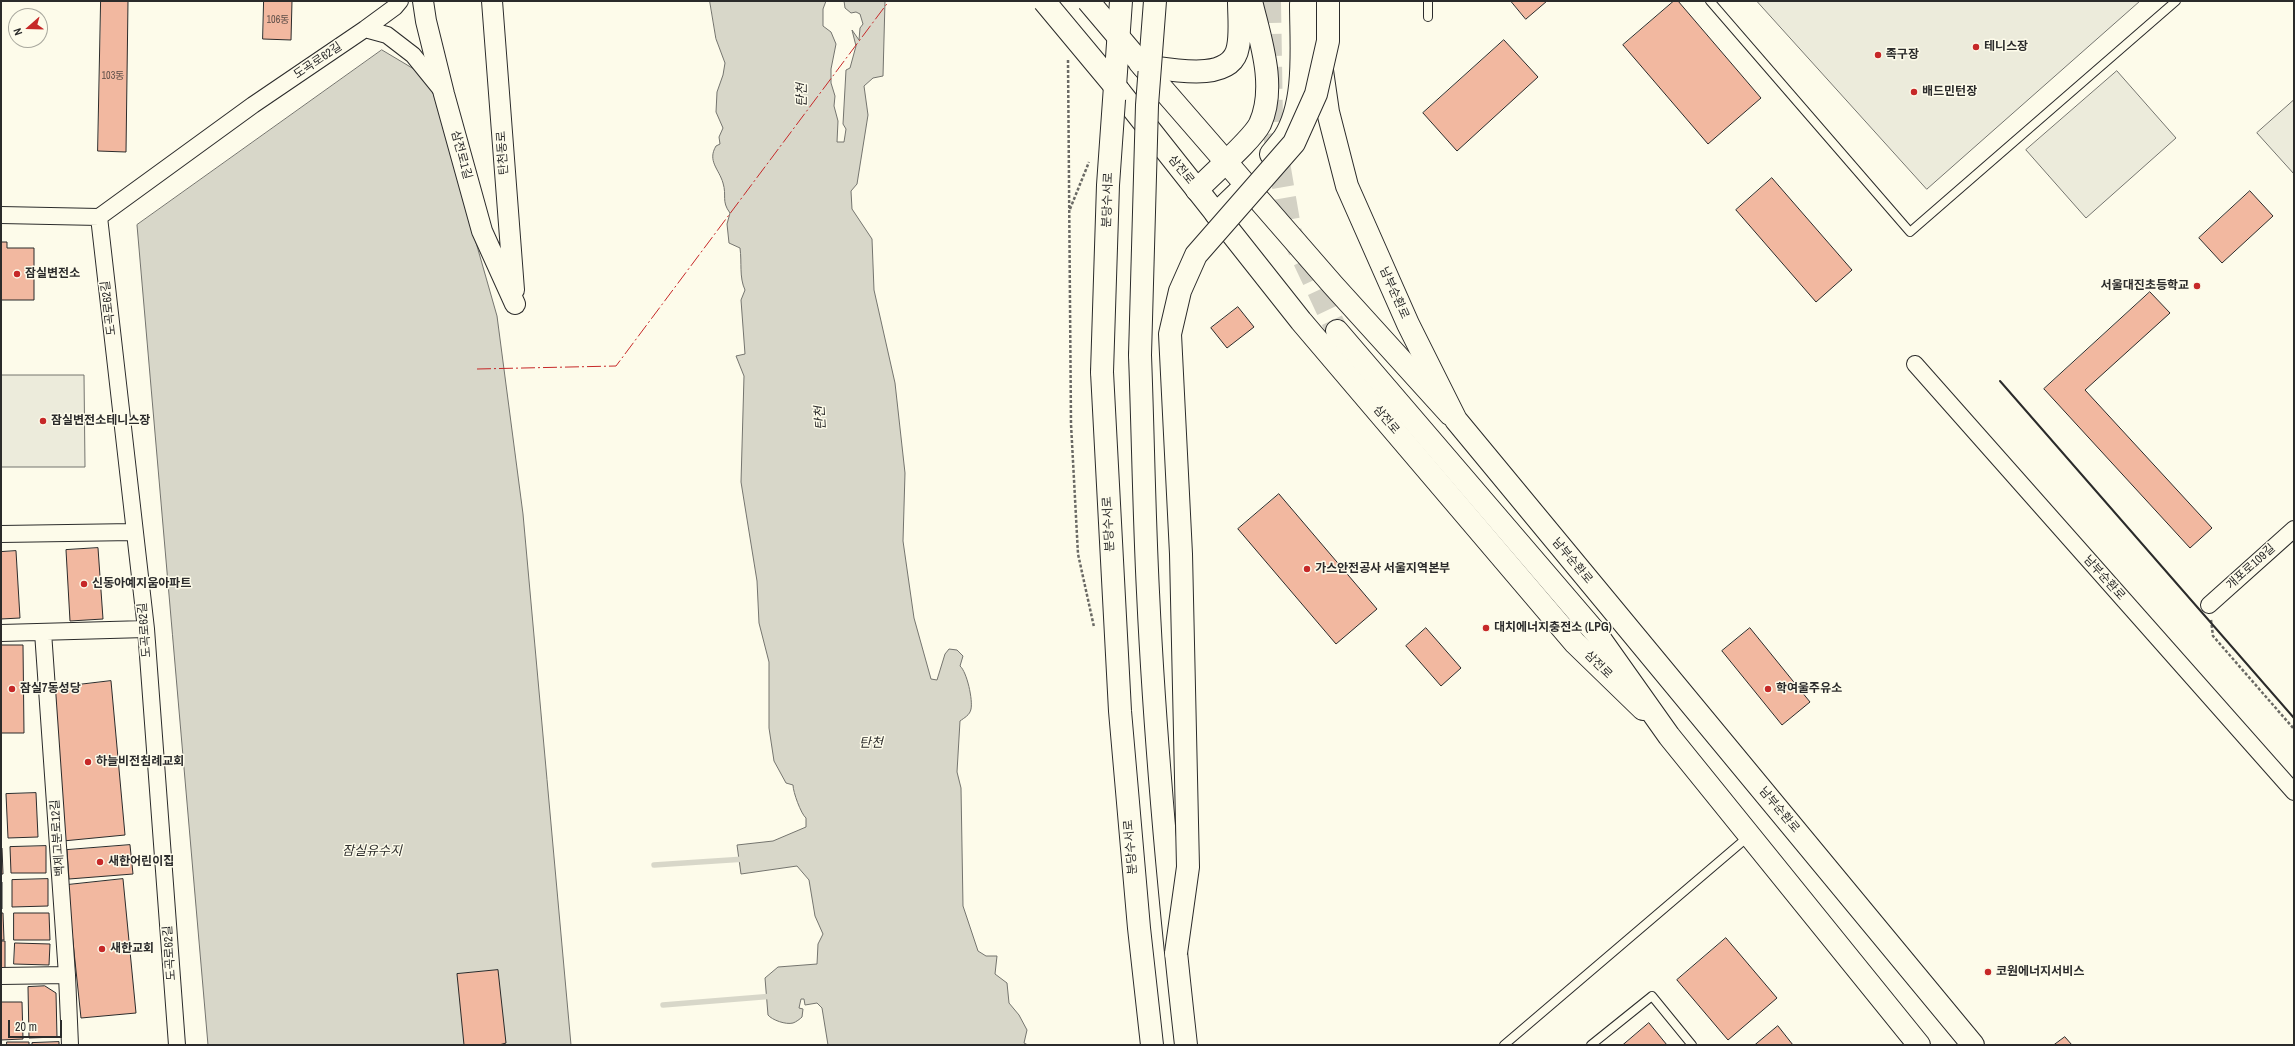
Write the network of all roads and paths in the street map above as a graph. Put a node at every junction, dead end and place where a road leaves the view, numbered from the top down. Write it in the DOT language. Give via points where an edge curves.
graph roads {
  1 [pos="400,1"];
  2 [pos="423,1"];
  3 [pos="492,1"];
  4 [pos="1044,1"];
  5 [pos="1088,1"];
  6 [pos="1121,1"];
  7 [pos="1155,1"];
  8 [pos="1239,1"];
  9 [pos="1251,1"];
  10 [pos="1301,1"];
  11 [pos="1312,1"];
  12 [pos="1328,1"];
  13 [pos="1428,1"];
  14 [pos="1710,1"];
  15 [pos="2176,1"];
  16 [pos="1428,17"];
  17 [pos="365,29"];
  18 [pos="1140,63"];
  19 [pos="444,94"];
  20 [pos="1226,161"];
  21 [pos="1246,185"];
  22 [pos="1197,190"];
  23 [pos="1216,214"];
  24 [pos="1,215"];
  25 [pos="99,217"];
  26 [pos="515,304"];
  27 [pos="1337,331"];
  28 [pos="1915,364"];
  29 [pos="1456,420"];
  30 [pos="2294,529"];
  31 [pos="134,532"];
  32 [pos="1,534"];
  33 [pos="2209,605"];
  34 [pos="146,629"];
  35 [pos="43,632"];
  36 [pos="1,633"];
  37 [pos="2213,636"];
  38 [pos="2294,729"];
  39 [pos="1669,736"];
  40 [pos="2294,792"];
  41 [pos="1749,835"];
  42 [pos="1176,953"];
  43 [pos="67,975"];
  44 [pos="1,976"];
  45 [pos="70,1045"];
  46 [pos="177,1045"];
  47 [pos="1152,1045"];
  48 [pos="1186,1045"];
  49 [pos="1504,1045"];
  50 [pos="1591,1045"];
  51 [pos="1692,1045"];
  52 [pos="1919,1045"];
  53 [pos="1974,1045"];
  1 -- 17 [label="street, 도곡로62길"];
  2 -- 19 [label="street, 삼전로1길"];
  3 -- 26 [label="street, 탄천동로"];
  4 -- 22 [label="main road, 삼전로, bridge"];
  5 -- 18 [label="main road, bridge"];
  6 -- 47 [label="main road, 분당수서로, bridge" via="1108,185 1102,372 1108,523 1120,711"];
  7 -- 42 [label="main road, bridge" via="1147,105 1140,355 1149,622"];
  8 -- 18 [label="main road" via="1238,48 1233,61 1225,67 1202,72"];
  9 -- 20 [label="main road" via="1264,58 1267,84 1265,106 1259,125"];
  10 -- 21 [label="main road" via="1301,80 1292,119 1285,137"];
  11 -- 29 [label="main road, 남부순환로" via="1328,112 1348,186 1408,324"];
  12 -- 42 [label="main road, bridge" via="1328,41 1316,94 1294,143 1196,255 1180,291 1170,334 1181,554 1188,867"];
  13 -- 16 [label="lane"];
  14 -- 15 [label="lane" via="1910,232"];
  17 -- 19 [label="street" via="387,35 414,55"];
  17 -- 25 [label="street, 도곡로62길" via="253,105"];
  18 -- 20 [label="main road"];
  19 -- 26 [label="street, 삼전로1길" via="482,231"];
  20 -- 21 [label="main road"];
  20 -- 22 [label="main road"];
  21 -- 23 [label="main road"];
  21 -- 29 [label="main road" via="1333,286"];
  22 -- 23 [label="main road, 삼전로"];
  23 -- 39 [label="main road, 삼전로" via="1301,321 1576,643"];
  24 -- 25 [label="street"];
  25 -- 31 [label="street, 도곡로62길"];
  27 -- 39 [label="main road" via="1596,633"];
  28 -- 40 [label="street, 남부순환로"];
  29 -- 53 [label="main road, 남부순환로"];
  30 -- 33 [label="street, 개포로109길"];
  31 -- 32 [label="street"];
  31 -- 34 [label="street, 도곡로62길"];
  34 -- 35 [label="street"];
  34 -- 46 [label="street, 도곡로62길"];
  35 -- 36 [label="street"];
  35 -- 43 [label="street, 백제고분로12길"];
  37 -- 38 [label="path"];
  39 -- 41 [label="main road"];
  41 -- 49 [label="lane"];
  41 -- 52 [label="main road"];
  42 -- 48 [label="main road"];
  43 -- 44 [label="street"];
  43 -- 45 [label="street, 백제고분로12길"];
  50 -- 51 [label="lane" via="1652,996"];
}
